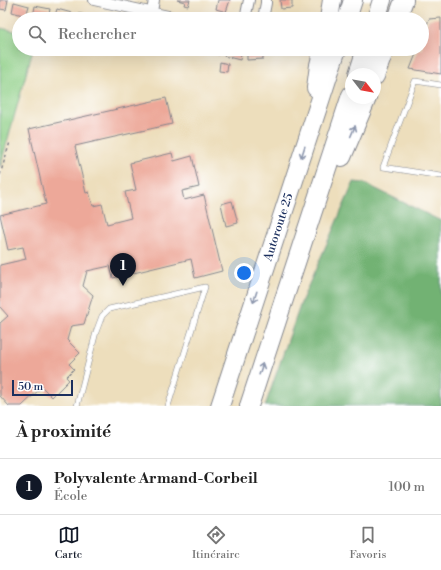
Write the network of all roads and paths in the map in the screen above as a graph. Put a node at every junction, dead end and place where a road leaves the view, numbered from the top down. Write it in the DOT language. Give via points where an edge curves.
graph roads {
  1 [pos="94,0"];
  2 [pos="154,0"];
  3 [pos="249,0"];
  4 [pos="266,0"];
  5 [pos="332,0"];
  6 [pos="353,0"];
  7 [pos="382,0"];
  8 [pos="404,0"];
  9 [pos="152,12"];
  10 [pos="246,12"];
  11 [pos="264,12"];
  12 [pos="330,12"];
  13 [pos="349,12"];
  14 [pos="378,12"];
  15 [pos="400,12"];
  16 [pos="321,56"];
  17 [pos="335,56"];
  18 [pos="364,56"];
  19 [pos="382,56"];
  20 [pos="360,68"];
  21 [pos="378,68"];
  22 [pos="441,85"];
  23 [pos="348,104"];
  24 [pos="364,104"];
  25 [pos="311,127"];
  26 [pos="10,142"];
  27 [pos="0,175"];
  28 [pos="441,176"];
  29 [pos="289,283"];
  30 [pos="78,406"];
  31 [pos="168,406"];
  32 [pos="220,406"];
  33 [pos="249,406"];
  1 -- 9 [label="street"];
  2 -- 9 [label="street"];
  3 -- 10 [label="street"];
  4 -- 11 [label="street"];
  5 -- 12 [label="highway"];
  6 -- 13 [label="highway"];
  7 -- 14 [label="highway"];
  8 -- 15 [label="highway"];
  16 -- 25 [label="highway"];
  17 -- 25 [label="highway, Autoroute 25"];
  18 -- 20 [label="highway"];
  19 -- 21 [label="highway"];
  22 -- 28 [label="lane" via="415,81 383,167"];
  23 -- 29 [label="highway"];
  29 -- 24 [label="highway, one-way"];
  25 -- 32 [label="highway, Autoroute 25, one-way"];
  26 -- 27 [label="path"];
  33 -- 29 [label="highway, one-way"];
  30 -- 31 [label="lane" via="96,332 102,316 109,309 205,287"];
}
